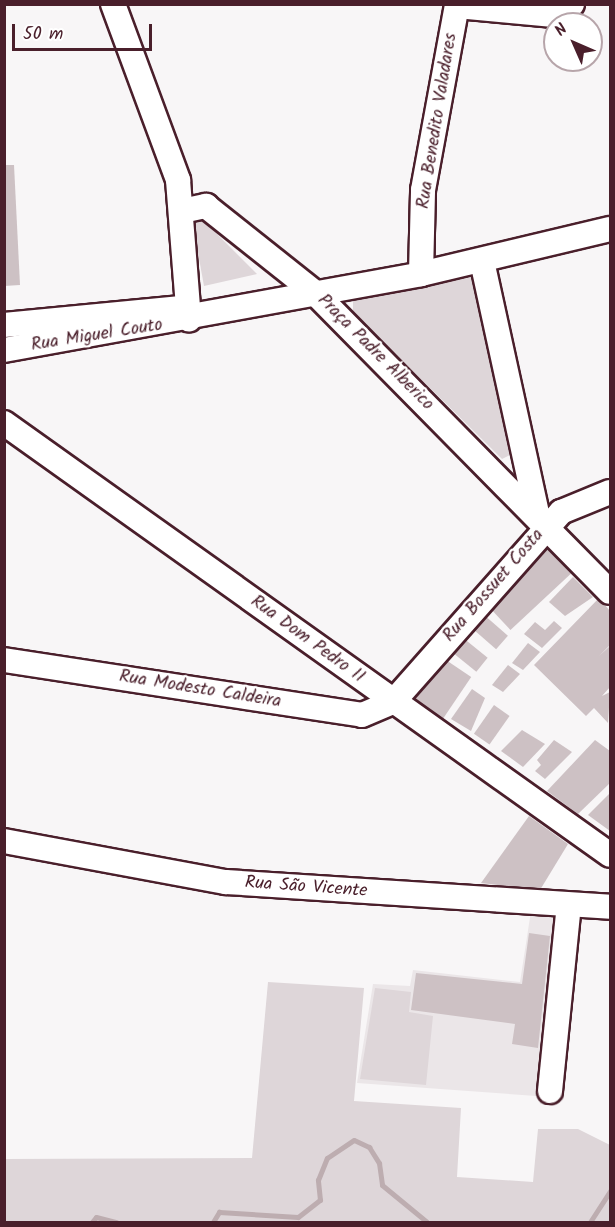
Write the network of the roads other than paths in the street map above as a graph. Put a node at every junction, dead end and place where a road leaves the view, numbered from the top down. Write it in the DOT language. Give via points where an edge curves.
graph roads {
  1 [pos="113,4"];
  2 [pos="572,4"];
  3 [pos="457,5"];
  4 [pos="178,180"];
  5 [pos="206,206"];
  6 [pos="182,211"];
  7 [pos="610,229"];
  8 [pos="482,261"];
  9 [pos="421,274"];
  10 [pos="314,292"];
  11 [pos="188,314"];
  12 [pos="4,325"];
  13 [pos="4,350"];
  14 [pos="4,423"];
  15 [pos="610,492"];
  16 [pos="542,520"];
  17 [pos="610,592"];
  18 [pos="4,660"];
  19 [pos="393,702"];
  20 [pos="4,841"];
  21 [pos="610,855"];
  22 [pos="569,905"];
  23 [pos="610,907"];
  24 [pos="550,1091"];
  1 -- 4 [label="street"];
  2 -- 3 [label="street" via="554,15"];
  3 -- 9 [label="street, Rua Benedito Valadares" via="423,190"];
  4 -- 5 [label="street"];
  4 -- 6 [label="street"];
  5 -- 6 [label="street"];
  5 -- 10 [label="street"];
  6 -- 11 [label="street"];
  7 -- 8 [label="street, Praça Padre Alberico"];
  8 -- 9 [label="street, Praça Padre Alberico"];
  8 -- 16 [label="street"];
  9 -- 10 [label="street, Praça Padre Alberico"];
  10 -- 11 [label="street"];
  10 -- 16 [label="street, Praça Padre Alberico"];
  11 -- 12 [label="street, Rua Miguel Couto"];
  11 -- 13 [label="street, Rua Miguel Couto"];
  14 -- 19 [label="street, Rua Dom Pedro II"];
  15 -- 16 [label="street, Rua Bossuet Costa" via="582,500"];
  16 -- 17 [label="street, Praça Padre Alberico"];
  16 -- 19 [label="street, Rua Bossuet Costa"];
  18 -- 19 [label="street, Rua Modesto Caldeira" via="362,715"];
  19 -- 21 [label="street, Rua Dom Pedro II"];
  20 -- 22 [label="street, Rua São Vicente" via="226,882"];
  22 -- 23 [label="street, Rua São Vicente"];
  22 -- 24 [label="street"];
}
